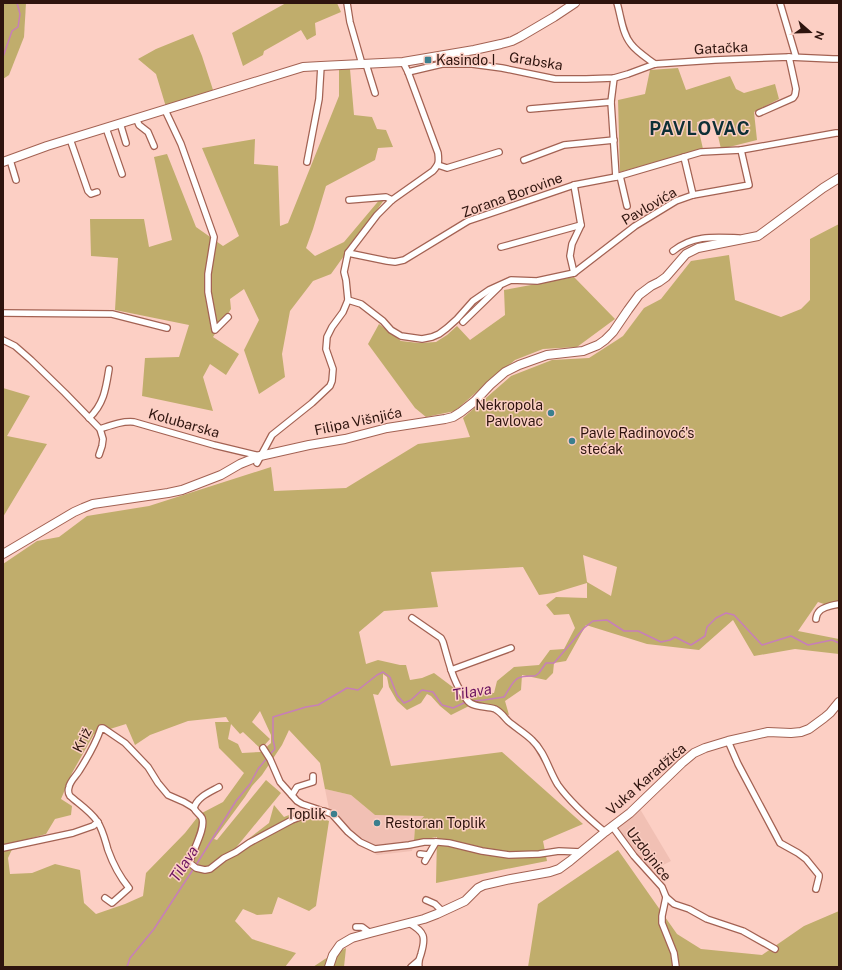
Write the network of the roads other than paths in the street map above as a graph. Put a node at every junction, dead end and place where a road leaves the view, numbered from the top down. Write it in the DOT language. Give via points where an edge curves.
graph roads {
  1 [pos="347,3"];
  2 [pos="574,3"];
  3 [pos="617,3"];
  4 [pos="780,3"];
  5 [pos="788,57"];
  6 [pos="796,57"];
  7 [pos="839,59"];
  8 [pos="403,62"];
  9 [pos="364,64"];
  10 [pos="655,64"];
  11 [pos="321,66"];
  12 [pos="408,72"];
  13 [pos="614,78"];
  14 [pos="375,94"];
  15 [pos="611,102"];
  16 [pos="530,109"];
  17 [pos="165,110"];
  18 [pos="759,113"];
  19 [pos="136,118"];
  20 [pos="120,123"];
  21 [pos="106,128"];
  22 [pos="839,133"];
  23 [pos="70,139"];
  24 [pos="614,140"];
  25 [pos="126,143"];
  26 [pos="154,146"];
  27 [pos="741,150"];
  28 [pos="499,152"];
  29 [pos="684,157"];
  30 [pos="524,160"];
  31 [pos="6,161"];
  32 [pos="307,162"];
  33 [pos="438,165"];
  34 [pos="122,174"];
  35 [pos="618,176"];
  36 [pos="839,178"];
  37 [pos="16,180"];
  38 [pos="574,185"];
  39 [pos="97,192"];
  40 [pos="694,195"];
  41 [pos="349,200"];
  42 [pos="392,200"];
  43 [pos="627,206"];
  44 [pos="581,225"];
  45 [pos="748,238"];
  46 [pos="501,247"];
  47 [pos="674,251"];
  48 [pos="348,254"];
  49 [pos="574,273"];
  50 [pos="502,285"];
  51 [pos="348,300"];
  52 [pos="3,313"];
  53 [pos="228,317"];
  54 [pos="463,322"];
  55 [pos="167,328"];
  56 [pos="3,340"];
  57 [pos="109,369"];
  58 [pos="90,418"];
  59 [pos="100,429"];
  60 [pos="99,455"];
  61 [pos="259,460"];
  62 [pos="3,554"];
  63 [pos="839,604"];
  64 [pos="412,618"];
  65 [pos="816,619"];
  66 [pos="511,648"];
  67 [pos="451,670"];
  68 [pos="839,702"];
  69 [pos="728,741"];
  70 [pos="263,748"];
  71 [pos="313,776"];
  72 [pos="219,787"];
  73 [pos="292,795"];
  74 [pos="194,808"];
  75 [pos="324,812"];
  76 [pos="98,822"];
  77 [pos="612,826"];
  78 [pos="605,832"];
  79 [pos="436,842"];
  80 [pos="3,848"];
  81 [pos="581,852"];
  82 [pos="420,854"];
  83 [pos="428,855"];
  84 [pos="425,861"];
  85 [pos="816,889"];
  86 [pos="666,896"];
  87 [pos="105,898"];
  88 [pos="426,900"];
  89 [pos="442,911"];
  90 [pos="409,923"];
  91 [pos="356,927"];
  92 [pos="370,933"];
  93 [pos="775,949"];
  94 [pos="419,964"];
  95 [pos="329,967"];
  96 [pos="411,967"];
  97 [pos="676,967"];
  1 -- 9 [label="street" via="350,22"];
  2 -- 8 [label="street" via="512,41"];
  3 -- 10 [label="street" via="630,44"];
  4 -- 6 [label="street"];
  5 -- 6 [label="street, Gatačka"];
  5 -- 10 [label="street, Gatačka"];
  5 -- 18 [label="street" via="796,95"];
  6 -- 7 [label="street, Gatačka"];
  8 -- 9 [label="street"];
  8 -- 12 [label="street"];
  9 -- 11 [label="street"];
  9 -- 14 [label="street"];
  10 -- 13 [label="street, Grabska"];
  11 -- 17 [label="street" via="303,68"];
  11 -- 32 [label="street" via="319,99"];
  12 -- 13 [label="street, Grabska" via="453,63 502,68 555,79"];
  12 -- 33 [label="street" via="438,153"];
  13 -- 15 [label="street"];
  15 -- 16 [label="street"];
  15 -- 24 [label="street"];
  17 -- 19 [label="street"];
  17 -- 53 [label="street" via="181,144 214,237 208,292 215,330"];
  19 -- 20 [label="street"];
  19 -- 26 [label="street" via="139,125 148,132"];
  20 -- 21 [label="street"];
  20 -- 25 [label="street"];
  21 -- 23 [label="street"];
  21 -- 34 [label="street"];
  22 -- 27 [label="street, Zorana Borovine"];
  23 -- 31 [label="street"];
  23 -- 39 [label="street" via="88,191 90,194"];
  24 -- 30 [label="street" via="564,145"];
  24 -- 35 [label="street"];
  27 -- 29 [label="street, Zorana Borovine" via="701,152"];
  27 -- 40 [label="street, Pavlovića" via="749,185"];
  28 -- 33 [label="street" via="447,168"];
  29 -- 35 [label="street, Zorana Borovine"];
  29 -- 40 [label="street"];
  31 -- 37 [label="street"];
  33 -- 42 [label="street"];
  35 -- 38 [label="street, Zorana Borovine"];
  35 -- 43 [label="street"];
  36 -- 45 [label="street, Filipa Višnjića" via="758,236"];
  38 -- 44 [label="street, Zorana Borovine"];
  38 -- 48 [label="street, Zorana Borovine" via="468,221 404,260 395,262"];
  40 -- 49 [label="street, Pavlovića" via="676,201 635,226"];
  41 -- 42 [label="street" via="386,197"];
  42 -- 48 [label="street" via="377,215"];
  44 -- 46 [label="street"];
  44 -- 49 [label="street" via="572,244 570,256"];
  45 -- 47 [label="street" via="707,237 692,241"];
  45 -- 61 [label="street, Filipa Višnjića" via="698,248 686,254 666,277 639,295 613,332 598,345 583,351 547,355 519,365 505,372 475,401 453,417 309,445"];
  48 -- 51 [label="street" via="344,272"];
  49 -- 50 [label="street, Pavlovića" via="537,281 511,280"];
  50 -- 51 [label="street, Pavlovića" via="473,300 439,334 422,339 401,336 361,304"];
  50 -- 54 [label="street, Pavlovića"];
  51 -- 61 [label="street, Filipa Višnjića" via="327,337 326,349 333,369 330,386 272,435"];
  52 -- 55 [label="street" via="112,314"];
  56 -- 58 [label="street" via="15,346 31,360"];
  57 -- 58 [label="street" via="104,396"];
  58 -- 59 [label="street"];
  59 -- 60 [label="street" via="103,440"];
  59 -- 61 [label="street, Kolubarska" via="126,421 134,422"];
  61 -- 62 [label="street" via="240,464 221,475 182,490 93,504 74,512"];
  63 -- 65 [label="street" via="822,608"];
  64 -- 67 [label="street, Vuka Karadžića" via="441,638"];
  66 -- 67 [label="street"];
  67 -- 78 [label="street, Vuka Karadžića" via="456,686 467,701 501,712 507,720 532,739 558,784 579,809"];
  68 -- 69 [label="street, Vuka Karadžića" via="824,718 801,732 768,732"];
  69 -- 77 [label="street, Vuka Karadžića" via="694,754 630,813"];
  69 -- 85 [label="street" via="780,843 798,852 819,875"];
  70 -- 73 [label="street" via="280,782"];
  71 -- 73 [label="street" via="313,782 298,787"];
  72 -- 74 [label="street" via="202,797"];
  73 -- 75 [label="street" via="302,804"];
  74 -- 75 [label="street" via="202,822 200,838 190,862 194,868 205,870 292,820 316,811"];
  74 -- 76 [label="street, Križ" via="168,795 148,767 125,742 101,728 68,789 70,796"];
  75 -- 79 [label="street" via="332,814 360,842 375,849"];
  76 -- 80 [label="street" via="73,833"];
  76 -- 87 [label="street, Križ" via="113,862 129,888 112,903"];
  77 -- 78 [label="street, Vuka Karadžića"];
  77 -- 86 [label="street, Uzdojnice" via="634,856 662,887"];
  78 -- 81 [label="street, Vuka Karadžića"];
  79 -- 81 [label="street" via="508,855"];
  79 -- 83 [label="street"];
  81 -- 89 [label="street, Vuka Karadžića" via="559,869 484,885 464,901"];
  82 -- 83 [label="street"];
  83 -- 84 [label="street"];
  86 -- 93 [label="street" via="674,904 743,931"];
  86 -- 97 [label="street, Uzdojnice" via="662,923 674,953"];
  88 -- 89 [label="street"];
  89 -- 90 [label="street, Vuka Karadžića"];
  90 -- 92 [label="street, Vuka Karadžića"];
  90 -- 94 [label="street" via="419,928 424,937"];
  91 -- 92 [label="street" via="362,927"];
  92 -- 95 [label="street, Vuka Karadžića" via="352,938 340,945"];
  94 -- 96 [label="street"];
}
